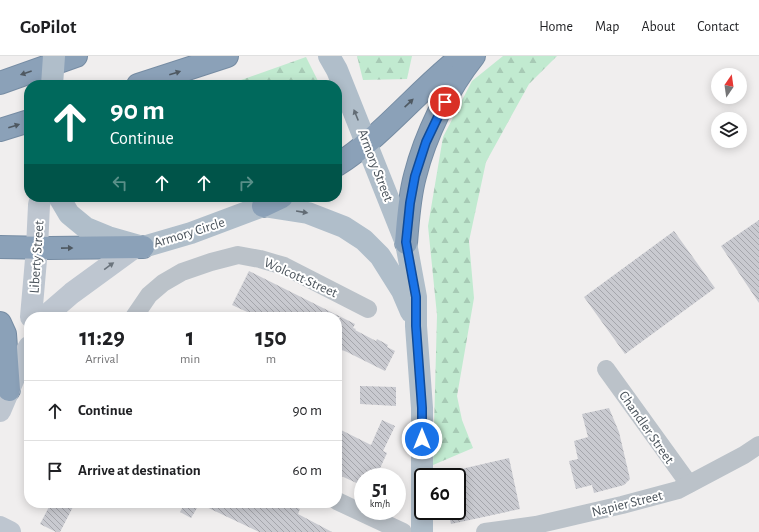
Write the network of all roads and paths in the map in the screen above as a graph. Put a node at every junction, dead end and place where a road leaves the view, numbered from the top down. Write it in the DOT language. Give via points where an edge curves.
graph roads {
  1 [pos="54,56"];
  2 [pos="76,56"];
  3 [pos="227,56"];
  4 [pos="462,56"];
  5 [pos="474,56"];
  6 [pos="327,65"];
  7 [pos="52,80"];
  8 [pos="153,80"];
  9 [pos="341,80"];
  10 [pos="342,82"];
  11 [pos="0,83"];
  12 [pos="24,123"];
  13 [pos="0,130"];
  14 [pos="367,144"];
  15 [pos="342,162"];
  16 [pos="40,202"];
  17 [pos="62,202"];
  18 [pos="269,202"];
  19 [pos="279,202"];
  20 [pos="406,242"];
  21 [pos="0,247"];
  22 [pos="139,247"];
  23 [pos="38,248"];
  24 [pos="368,309"];
  25 [pos="32,312"];
  26 [pos="50,312"];
  27 [pos="137,312"];
  28 [pos="0,323"];
  29 [pos="416,326"];
  30 [pos="24,355"];
  31 [pos="606,369"];
  32 [pos="9,390"];
  33 [pos="0,411"];
  34 [pos="759,445"];
  35 [pos="688,484"];
  36 [pos="342,504"];
  37 [pos="0,527"];
  38 [pos="10,532"];
  39 [pos="403,532"];
  40 [pos="422,532"];
  41 [pos="485,532"];
  1 -- 7 [label="main road, bridge"];
  2 -- 11 [label="highway, one-way"];
  8 -- 3 [label="highway, one-way"];
  14 -- 4 [label="highway, one-way"];
  5 -- 20 [label="highway" via="464,68 445,102 426,142 415,176"];
  9 -- 6 [label="main road, Armory Street, one-way" via="337,70"];
  14 -- 10 [label="main road, Armory Street, one-way"];
  13 -- 12 [label="highway, one-way"];
  14 -- 15 [label="highway"];
  14 -- 20 [label="main road, Armory Street"];
  16 -- 23 [label="main road, Liberty Street"];
  17 -- 22 [label="main road, Armory Circle" via="70,214 86,228"];
  18 -- 22 [label="main road, Armory Circle" via="192,233"];
  19 -- 29 [label="main road, Armory Street, one-way" via="324,218 364,240 380,256 402,291"];
  20 -- 29 [label="main road, Armory Street" via="416,297"];
  21 -- 23 [label="highway"];
  23 -- 22 [label="highway, one-way"];
  26 -- 22 [label="main road, Liberty Street, one-way" via="72,293"];
  23 -- 25 [label="main road, Liberty Street"];
  24 -- 27 [label="street, Wolcott Street" via="284,266 260,258 238,255 182,272 149,295"];
  28 -- 32 [label="highway" via="5,334"];
  29 -- 40 [label="main road, Armory Street" via="422,408"];
  30 -- 32 [label="main road"];
  31 -- 35 [label="street, Chandler Street"];
  32 -- 33 [label="main road"];
  34 -- 35 [label="street, Napier Street"];
  35 -- 41 [label="street, Napier Street" via="678,490 591,512 536,525"];
  36 -- 39 [label="street"];
  37 -- 38 [label="main road"];
}
